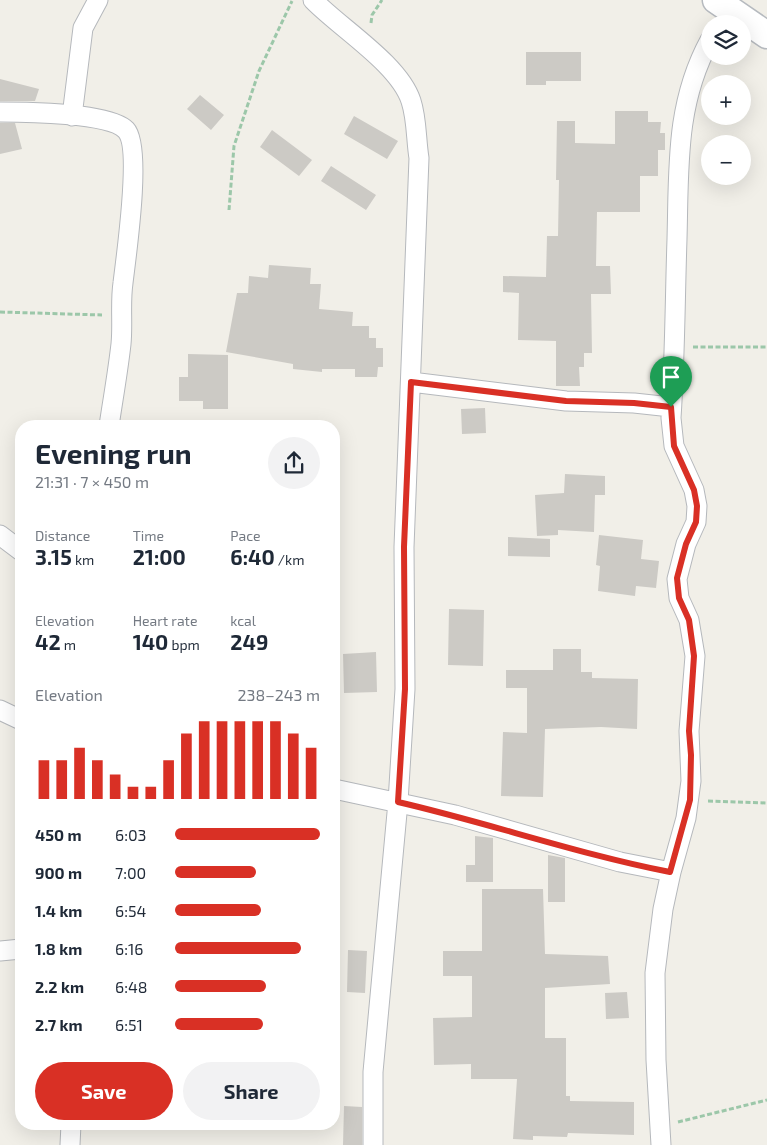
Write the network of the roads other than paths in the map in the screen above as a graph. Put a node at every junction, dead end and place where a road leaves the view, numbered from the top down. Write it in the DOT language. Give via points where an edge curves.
graph roads {
  1 [pos="98,0"];
  2 [pos="313,0"];
  3 [pos="721,11"];
  4 [pos="767,35"];
  5 [pos="701,57"];
  6 [pos="0,112"];
  7 [pos="72,116"];
  8 [pos="411,382"];
  9 [pos="671,407"];
  10 [pos="110,420"];
  11 [pos="0,536"];
  12 [pos="15,547"];
  13 [pos="0,710"];
  14 [pos="15,717"];
  15 [pos="340,790"];
  16 [pos="398,802"];
  17 [pos="670,872"];
  18 [pos="15,950"];
  19 [pos="0,951"];
  20 [pos="71,1130"];
  21 [pos="661,1136"];
  22 [pos="70,1145"];
  23 [pos="373,1145"];
  1 -- 7 [label="street" via="83,28"];
  2 -- 8 [label="street" via="389,68 411,100 418,158"];
  3 -- 4 [label="main road"];
  5 -- 9 [label="street" via="686,97 681,126"];
  6 -- 7 [label="street"];
  7 -- 10 [label="street" via="118,124 128,132 131,140 121,346"];
  8 -- 9 [label="street" via="551,399"];
  8 -- 16 [label="street" via="404,547 405,689"];
  9 -- 17 [label="street" via="674,446 694,490 697,506 696,522 683,551 677,578 679,598 689,620 694,656 689,731 690,800"];
  11 -- 12 [label="street"];
  13 -- 14 [label="street"];
  15 -- 16 [label="street"];
  16 -- 17 [label="street" via="620,862"];
  16 -- 23 [label="street" via="373,1072"];
  17 -- 21 [label="street" via="655,972"];
  18 -- 19 [label="street"];
  20 -- 22 [label="street"];
}
